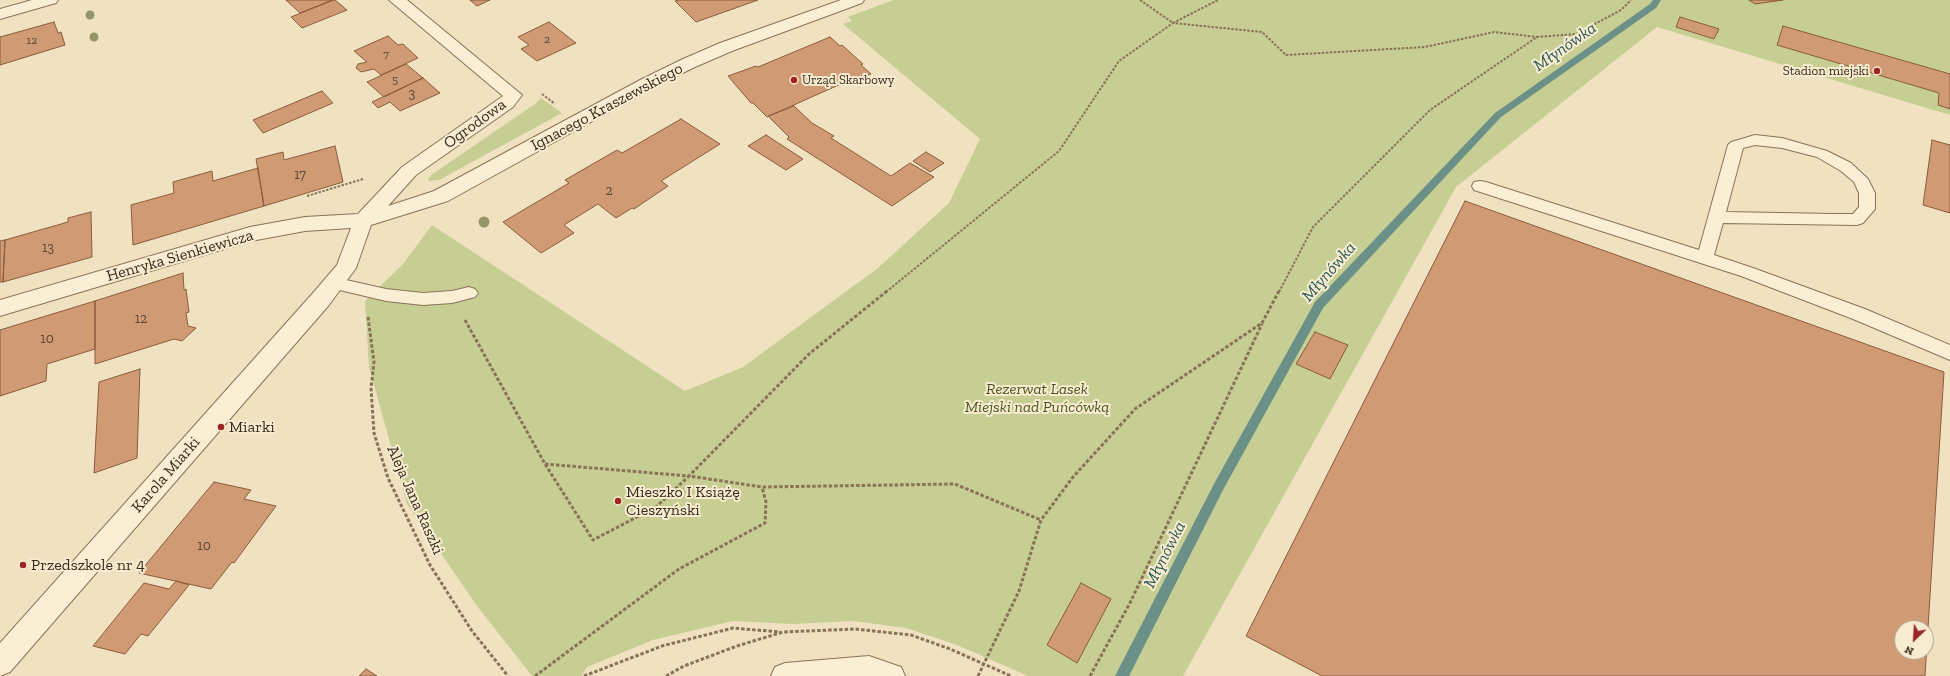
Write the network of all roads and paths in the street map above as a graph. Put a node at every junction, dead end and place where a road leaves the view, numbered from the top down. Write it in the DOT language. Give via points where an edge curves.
graph roads {
  1 [pos="50,0"];
  2 [pos="397,0"];
  3 [pos="856,0"];
  4 [pos="1140,0"];
  5 [pos="1218,0"];
  6 [pos="1630,0"];
  7 [pos="0,14"];
  8 [pos="1173,23"];
  9 [pos="1537,37"];
  10 [pos="370,176"];
  11 [pos="1480,186"];
  12 [pos="302,197"];
  13 [pos="1716,217"];
  14 [pos="363,221"];
  15 [pos="1705,258"];
  16 [pos="333,283"];
  17 [pos="469,293"];
  18 [pos="452,297"];
  19 [pos="0,308"];
  20 [pos="362,312"];
  21 [pos="1262,323"];
  22 [pos="1950,353"];
  23 [pos="545,464"];
  24 [pos="690,476"];
  25 [pos="762,487"];
  26 [pos="1040,520"];
  27 [pos="783,632"];
  28 [pos="0,663"];
  29 [pos="508,676"];
  30 [pos="535,676"];
  31 [pos="584,676"];
  32 [pos="785,676"];
  33 [pos="891,676"];
  34 [pos="978,676"];
  35 [pos="1090,676"];
  1 -- 7 [label="street"];
  2 -- 14 [label="street, Ogrodowa" via="513,94 508,103 409,171"];
  3 -- 14 [label="street, Ignacego Kraszewskiego" via="689,63 441,196"];
  4 -- 8 [label="path"];
  5 -- 8 [label="path"];
  6 -- 9 [label="path" via="1621,10 1576,34"];
  8 -- 9 [label="path" via="1262,32 1286,55 1425,46 1494,32"];
  8 -- 24 [label="path" via="1119,61 1059,151 809,354"];
  9 -- 21 [label="path" via="1430,110 1313,227"];
  10 -- 12 [label="path"];
  11 -- 15 [label="lane"];
  13 -- 13 [label="lane" via="1736,145 1755,140 1782,143 1822,154 1846,167 1860,179 1867,193 1867,209 1857,219"];
  13 -- 15 [label="lane"];
  14 -- 16 [label="street, Karola Miarki" via="346,268"];
  14 -- 19 [label="street, Henryka Sienkiewicza" via="304,224 250,234"];
  15 -- 22 [label="lane" via="1859,314"];
  16 -- 18 [label="lane" via="386,295 423,299"];
  16 -- 28 [label="street, Karola Miarki"];
  17 -- 18 [label="lane"];
  18 -- 23 [label="path"];
  20 -- 29 [label="path, Aleja Jana Raszki" via="368,315 374,362 371,388 374,433 388,478 430,565 472,631"];
  21 -- 26 [label="path" via="1135,409 1072,477"];
  21 -- 35 [label="path" via="1130,602"];
  23 -- 24 [label="path"];
  23 -- 24 [label="path" via="594,540 656,507"];
  24 -- 25 [label="path"];
  25 -- 26 [label="path" via="955,484"];
  25 -- 30 [label="path" via="766,502 765,523 679,569"];
  26 -- 34 [label="path" via="1019,591"];
  27 -- 31 [label="path" via="733,628 662,646"];
  32 -- 33 [label="street" via="869,669"];
}
